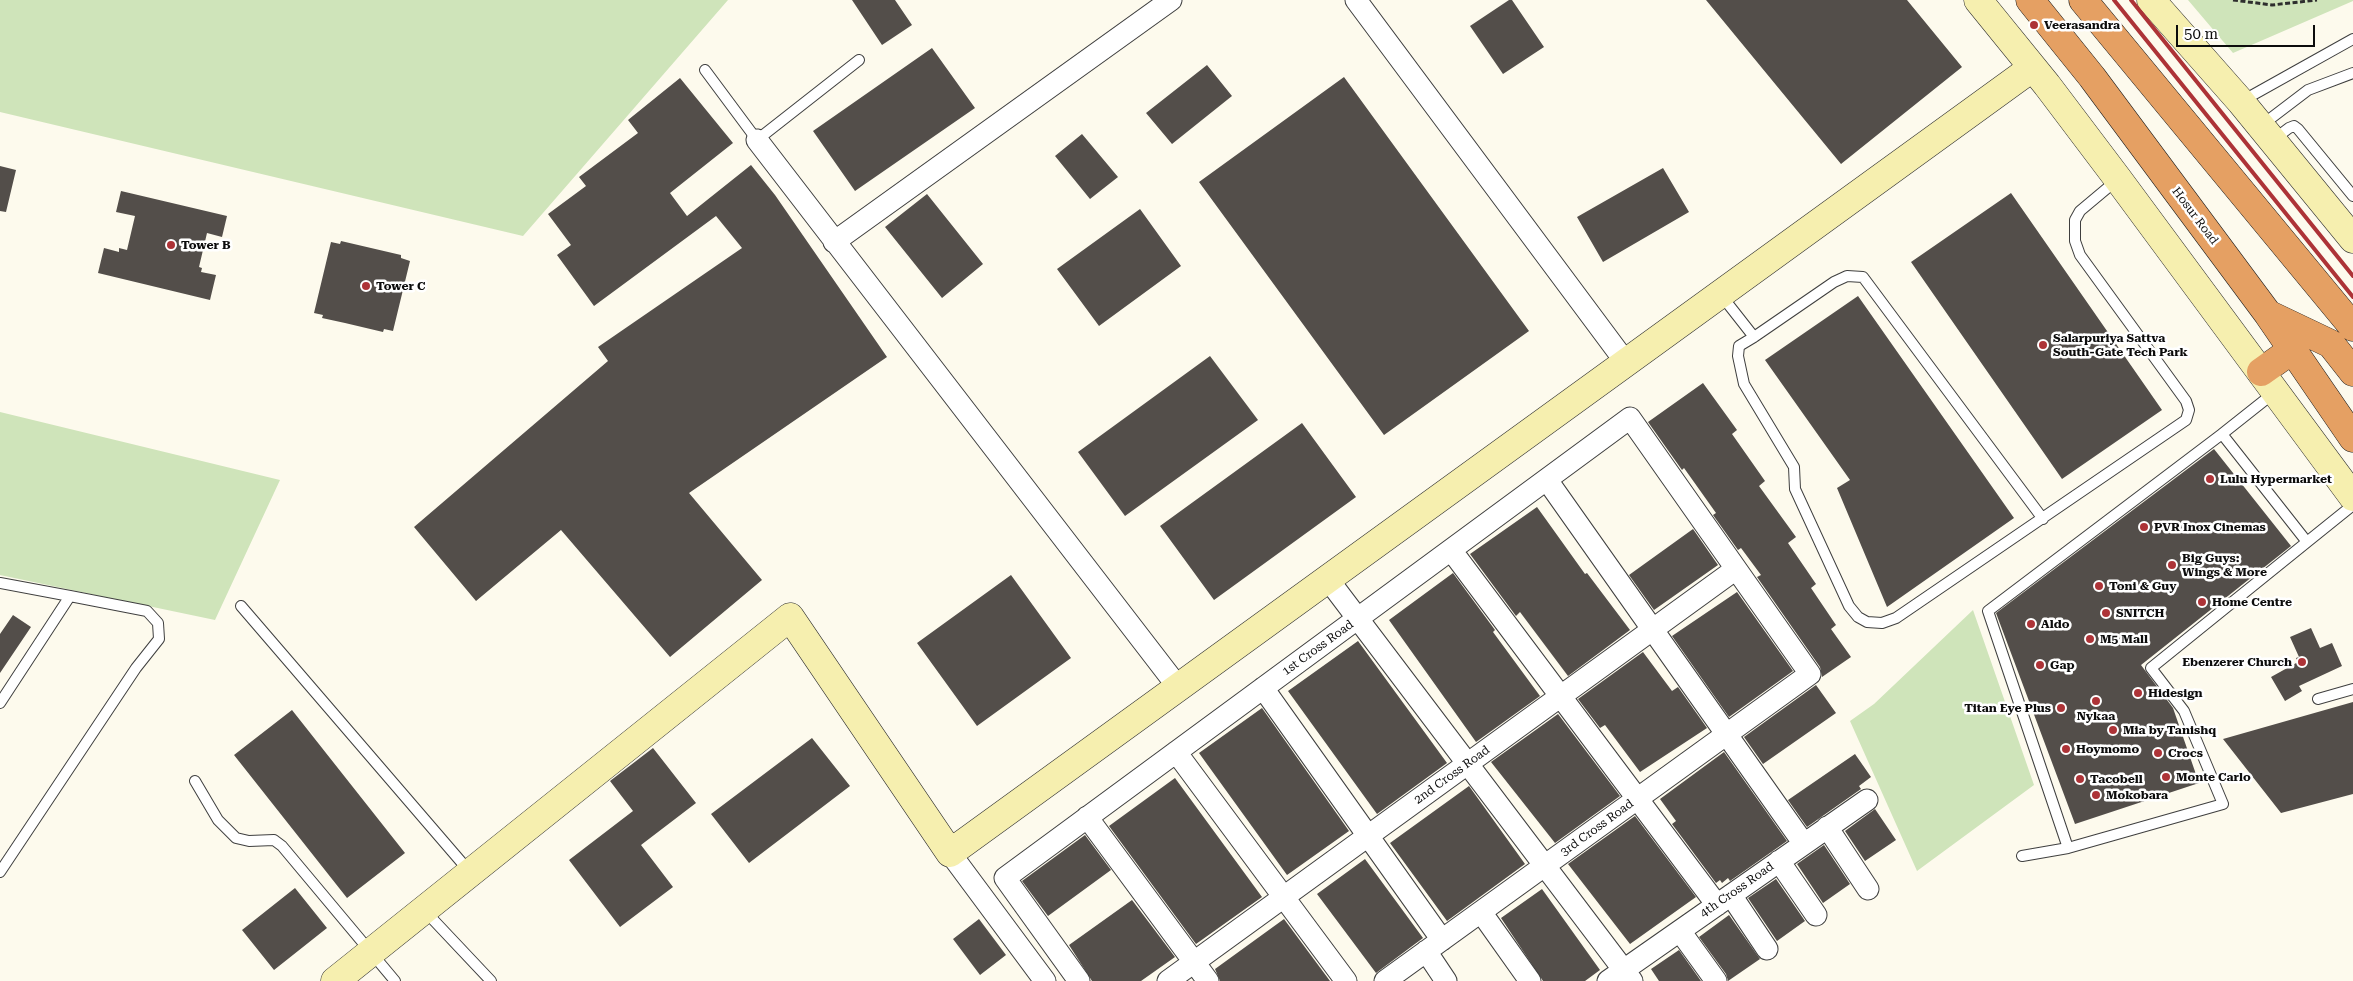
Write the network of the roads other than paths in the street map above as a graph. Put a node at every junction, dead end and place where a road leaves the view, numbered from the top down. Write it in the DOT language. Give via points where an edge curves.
graph roads {
  1 [pos="1171,0"];
  2 [pos="1978,0"];
  3 [pos="2030,0"];
  4 [pos="2151,0"];
  5 [pos="1359,1"];
  6 [pos="2089,9"];
  7 [pos="2353,39"];
  8 [pos="2064,42"];
  9 [pos="860,60"];
  10 [pos="2032,68"];
  11 [pos="705,70"];
  12 [pos="2353,73"];
  13 [pos="2241,102"];
  14 [pos="2267,133"];
  15 [pos="757,140"];
  16 [pos="2118,179"];
  17 [pos="2353,196"];
  18 [pos="2353,239"];
  19 [pos="834,242"];
  20 [pos="1720,296"];
  21 [pos="2268,314"];
  22 [pos="2353,327"];
  23 [pos="1754,337"];
  24 [pos="2292,350"];
  25 [pos="1627,364"];
  26 [pos="2353,372"];
  27 [pos="2268,382"];
  28 [pos="2222,434"];
  29 [pos="2353,438"];
  30 [pos="1546,480"];
  31 [pos="2353,497"];
  32 [pos="2353,505"];
  33 [pos="2043,519"];
  34 [pos="2307,542"];
  35 [pos="1451,550"];
  36 [pos="1736,569"];
  37 [pos="1327,578"];
  38 [pos="0,583"];
  39 [pos="70,596"];
  40 [pos="241,606"];
  41 [pos="1358,618"];
  42 [pos="1653,630"];
  43 [pos="1178,687"];
  44 [pos="1263,688"];
  45 [pos="2353,689"];
  46 [pos="1561,697"];
  47 [pos="2318,699"];
  48 [pos="0,703"];
  49 [pos="1727,734"];
  50 [pos="1176,752"];
  51 [pos="1468,764"];
  52 [pos="195,780"];
  53 [pos="1637,799"];
  54 [pos="1866,800"];
  55 [pos="1087,817"];
  56 [pos="1827,828"];
  57 [pos="1368,836"];
  58 [pos="1804,844"];
  59 [pos="2068,848"];
  60 [pos="950,853"];
  61 [pos="2022,856"];
  62 [pos="1779,861"];
  63 [pos="1544,866"];
  64 [pos="0,872"];
  65 [pos="470,872"];
  66 [pos="1868,889"];
  67 [pos="1284,897"];
  68 [pos="1724,900"];
  69 [pos="424,909"];
  70 [pos="1481,912"];
  71 [pos="1816,915"];
  72 [pos="1680,931"];
  73 [pos="1434,946"];
  74 [pos="1767,949"];
  75 [pos="371,951"];
  76 [pos="1194,962"];
  77 [pos="1621,977"];
  78 [pos="335,981"];
  79 [pos="396,981"];
  80 [pos="491,981"];
  81 [pos="1045,981"];
  82 [pos="1079,981"];
  83 [pos="1168,981"];
  84 [pos="1208,981"];
  85 [pos="1346,981"];
  86 [pos="1385,981"];
  87 [pos="1446,981"];
  88 [pos="1530,981"];
  89 [pos="1716,981"];
  1 -- 19 [label="street"];
  2 -- 10 [label="street"];
  3 -- 8 [label="highway, Hosur Road"];
  4 -- 13 [label="street"];
  5 -- 25 [label="street"];
  6 -- 8 [label="highway"];
  6 -- 22 [label="highway"];
  7 -- 13 [label="lane"];
  8 -- 21 [label="highway, Hosur Road"];
  9 -- 15 [label="lane"];
  10 -- 16 [label="street"];
  10 -- 20 [label="street"];
  11 -- 15 [label="lane"];
  12 -- 14 [label="lane" via="2308,90"];
  13 -- 14 [label="street"];
  14 -- 17 [label="lane" via="2298,129"];
  14 -- 18 [label="street"];
  15 -- 19 [label="street"];
  16 -- 27 [label="street"];
  16 -- 33 [label="lane" via="2080,211 2075,220 2075,241 2080,255 2186,400 2189,410 2186,420"];
  19 -- 43 [label="street"];
  20 -- 23 [label="lane"];
  20 -- 25 [label="street"];
  21 -- 24 [label="highway, Hosur Road"];
  21 -- 26 [label="highway" via="2331,344"];
  23 -- 33 [label="lane" via="1834,282 1847,276 1863,277"];
  23 -- 33 [label="lane" via="1740,346 1738,356 1744,384 1794,467 1795,489 1849,606 1858,617 1867,622 1882,623 1896,618"];
  24 -- 27 [label="highway"];
  24 -- 29 [label="highway, Hosur Road"];
  25 -- 37 [label="street"];
  27 -- 28 [label="lane"];
  27 -- 31 [label="street"];
  28 -- 34 [label="lane"];
  28 -- 59 [label="lane" via="1988,611"];
  30 -- 35 [label="street, 1st Cross Road"];
  30 -- 36 [label="street, 1st Cross Road" via="1630,418"];
  30 -- 42 [label="street"];
  32 -- 34 [label="lane"];
  34 -- 59 [label="lane" via="2151,668 2184,711 2223,804"];
  35 -- 41 [label="street, 1st Cross Road"];
  35 -- 46 [label="street"];
  36 -- 42 [label="street, 2nd Cross Road"];
  36 -- 49 [label="street, 3rd Cross Road" via="1810,674"];
  37 -- 41 [label="street"];
  37 -- 43 [label="street"];
  38 -- 39 [label="lane"];
  39 -- 48 [label="lane"];
  39 -- 64 [label="lane" via="147,611 158,623 159,639 136,668"];
  40 -- 65 [label="lane"];
  41 -- 44 [label="street, 1st Cross Road"];
  41 -- 51 [label="street"];
  42 -- 46 [label="street, 2nd Cross Road"];
  42 -- 49 [label="street"];
  43 -- 60 [label="street"];
  44 -- 50 [label="street, 1st Cross Road"];
  44 -- 57 [label="street"];
  45 -- 47 [label="lane"];
  46 -- 51 [label="street, 2nd Cross Road"];
  46 -- 53 [label="street"];
  49 -- 53 [label="street, 3rd Cross Road"];
  49 -- 58 [label="street"];
  50 -- 55 [label="street, 1st Cross Road"];
  50 -- 67 [label="street"];
  51 -- 57 [label="street, 2nd Cross Road"];
  51 -- 63 [label="street"];
  52 -- 75 [label="lane" via="218,820 236,838 274,840 282,846"];
  53 -- 63 [label="street, 3rd Cross Road"];
  53 -- 68 [label="street"];
  54 -- 56 [label="street, 4th Cross Road"];
  55 -- 76 [label="street"];
  55 -- 82 [label="street, 1st Cross Road" via="1005,878"];
  56 -- 58 [label="street, 4th Cross Road"];
  56 -- 66 [label="street"];
  57 -- 67 [label="street, 2nd Cross Road"];
  57 -- 73 [label="street"];
  58 -- 62 [label="street, 4th Cross Road"];
  59 -- 61 [label="lane"];
  60 -- 65 [label="street" via="790,617"];
  60 -- 81 [label="street"];
  62 -- 68 [label="street, 4th Cross Road"];
  62 -- 71 [label="street"];
  63 -- 70 [label="street, 3rd Cross Road"];
  63 -- 77 [label="street"];
  65 -- 69 [label="street"];
  67 -- 76 [label="street, 2nd Cross Road"];
  67 -- 85 [label="street"];
  68 -- 72 [label="street, 4th Cross Road"];
  68 -- 74 [label="street"];
  69 -- 75 [label="street"];
  69 -- 80 [label="lane"];
  70 -- 73 [label="street, 3rd Cross Road"];
  70 -- 88 [label="street"];
  72 -- 77 [label="street, 4th Cross Road"];
  72 -- 89 [label="street"];
  73 -- 86 [label="street, 3rd Cross Road"];
  73 -- 87 [label="street"];
  75 -- 78 [label="street"];
  75 -- 79 [label="lane"];
  76 -- 83 [label="street, 2nd Cross Road"];
  76 -- 84 [label="street"];
}
